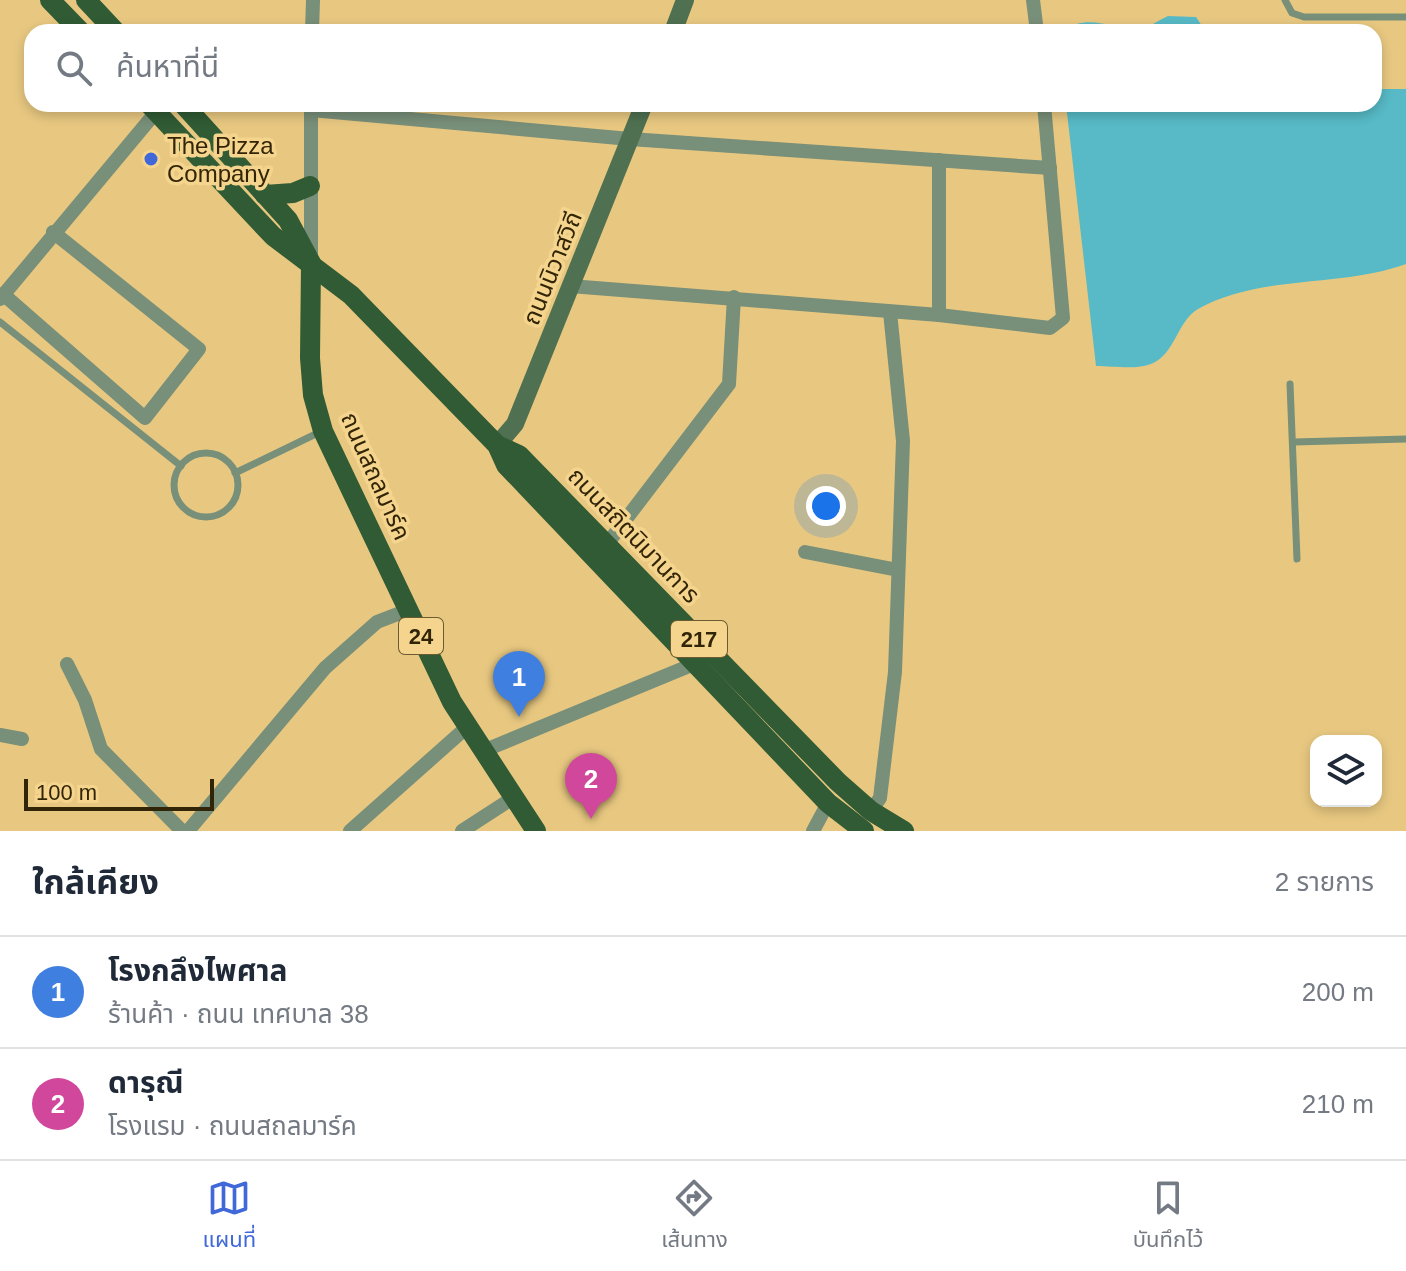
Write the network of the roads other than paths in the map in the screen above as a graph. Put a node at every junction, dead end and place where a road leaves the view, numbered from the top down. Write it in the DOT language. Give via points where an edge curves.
graph roads {
  1 [pos="50,0"];
  2 [pos="86,0"];
  3 [pos="313,0"];
  4 [pos="685,0"];
  5 [pos="1033,0"];
  6 [pos="1285,0"];
  7 [pos="1406,17"];
  8 [pos="73,24"];
  9 [pos="108,24"];
  10 [pos="312,24"];
  11 [pos="676,24"];
  12 [pos="1036,24"];
  13 [pos="152,112"];
  14 [pos="161,112"];
  15 [pos="190,112"];
  16 [pos="311,112"];
  17 [pos="361,112"];
  18 [pos="641,112"];
  19 [pos="1045,112"];
  20 [pos="630,139"];
  21 [pos="939,160"];
  22 [pos="1050,168"];
  23 [pos="310,186"];
  24 [pos="265,195"];
  25 [pos="53,232"];
  26 [pos="311,263"];
  27 [pos="570,286"];
  28 [pos="2,297"];
  29 [pos="734,297"];
  30 [pos="890,312"];
  31 [pos="939,315"];
  32 [pos="0,322"];
  33 [pos="1290,384"];
  34 [pos="323,431"];
  35 [pos="1406,439"];
  36 [pos="1294,442"];
  37 [pos="497,445"];
  38 [pos="181,466"];
  39 [pos="235,473"];
  40 [pos="607,544"];
  41 [pos="805,552"];
  42 [pos="1297,559"];
  43 [pos="898,570"];
  44 [pos="408,610"];
  45 [pos="67,664"];
  46 [pos="694,664"];
  47 [pos="467,727"];
  48 [pos="0,735"];
  49 [pos="22,739"];
  50 [pos="483,751"];
  51 [pos="513,798"];
  52 [pos="828,803"];
  53 [pos="871,811"];
  54 [pos="198,827"];
  55 [pos="182,831"];
  56 [pos="350,831"];
  57 [pos="462,831"];
  58 [pos="536,831"];
  59 [pos="813,831"];
  60 [pos="864,831"];
  61 [pos="904,831"];
  1 -- 8 [label="main road"];
  2 -- 9 [label="main road"];
  3 -- 10 [label="street"];
  4 -- 11 [label="main road"];
  5 -- 12 [label="street"];
  6 -- 7 [label="lane" via="1292,13 1304,17"];
  13 -- 25 [label="street"];
  14 -- 26 [label="main road, ถนนสถิตนิมานการ" via="273,236"];
  15 -- 24 [label="main road, ถนนสถิตนิมานการ / 24"];
  16 -- 23 [label="street, ถนนสถลมาร์ค"];
  17 -- 20 [label="street"];
  18 -- 20 [label="main road, ถนนนิวาสวิถี"];
  19 -- 22 [label="street"];
  20 -- 21 [label="street"];
  20 -- 27 [label="main road, ถนนนิวาสวิถี"];
  21 -- 22 [label="street"];
  21 -- 31 [label="street"];
  22 -- 31 [label="street" via="1063,318 1050,328"];
  23 -- 24 [label="main road"];
  23 -- 26 [label="street, ถนนสถลมาร์ค"];
  24 -- 26 [label="main road, ถนนสถิตนิมานการ / 24" via="288,220"];
  25 -- 28 [label="street"];
  25 -- 28 [label="street" via="199,349 145,418"];
  26 -- 34 [label="main road, ถนนสถลมาร์ค / 24" via="310,358"];
  26 -- 37 [label="main road, ถนนสถิตนิมานการ / 217" via="351,295"];
  27 -- 29 [label="street"];
  27 -- 37 [label="main road, ถนนนิวาสวิถี" via="515,424"];
  29 -- 30 [label="street"];
  29 -- 40 [label="street" via="729,384"];
  30 -- 31 [label="street"];
  30 -- 43 [label="street" via="903,441"];
  32 -- 38 [label="lane"];
  33 -- 36 [label="lane"];
  34 -- 39 [label="lane"];
  34 -- 44 [label="main road, ถนนสถลมาร์ค / 24"];
  35 -- 36 [label="lane"];
  36 -- 42 [label="lane"];
  37 -- 40 [label="main road, ถนนสถิตนิมานการ / 217" via="519,455"];
  37 -- 46 [label="main road, ถนนสถิตนิมานการ / 217" via="506,465"];
  38 -- 39 [label="lane" via="208,453 227,461"];
  38 -- 39 [label="lane" via="176,495 197,515 228,508 238,490"];
  40 -- 53 [label="main road, ถนนสถิตนิมานการ / 217"];
  41 -- 43 [label="street"];
  43 -- 53 [label="street" via="889,733 880,798"];
  44 -- 47 [label="main road, ถนนสถลมาร์ค / 24"];
  44 -- 54 [label="street" via="377,622 325,668"];
  45 -- 55 [label="street" via="101,749"];
  46 -- 50 [label="street"];
  46 -- 52 [label="main road, ถนนสถิตนิมานการ / 217"];
  47 -- 50 [label="main road, ถนนสถลมาร์ค / 24"];
  47 -- 56 [label="street"];
  48 -- 49 [label="street"];
  50 -- 51 [label="main road, ถนนสถลมาร์ค / 24"];
  51 -- 57 [label="street"];
  51 -- 58 [label="main road, ถนนสถลมาร์ค / 24"];
  52 -- 59 [label="street"];
  52 -- 60 [label="main road, ถนนสถิตนิมานการ / 217"];
  53 -- 61 [label="main road, ถนนสถิตนิมานการ / 217"];
}
